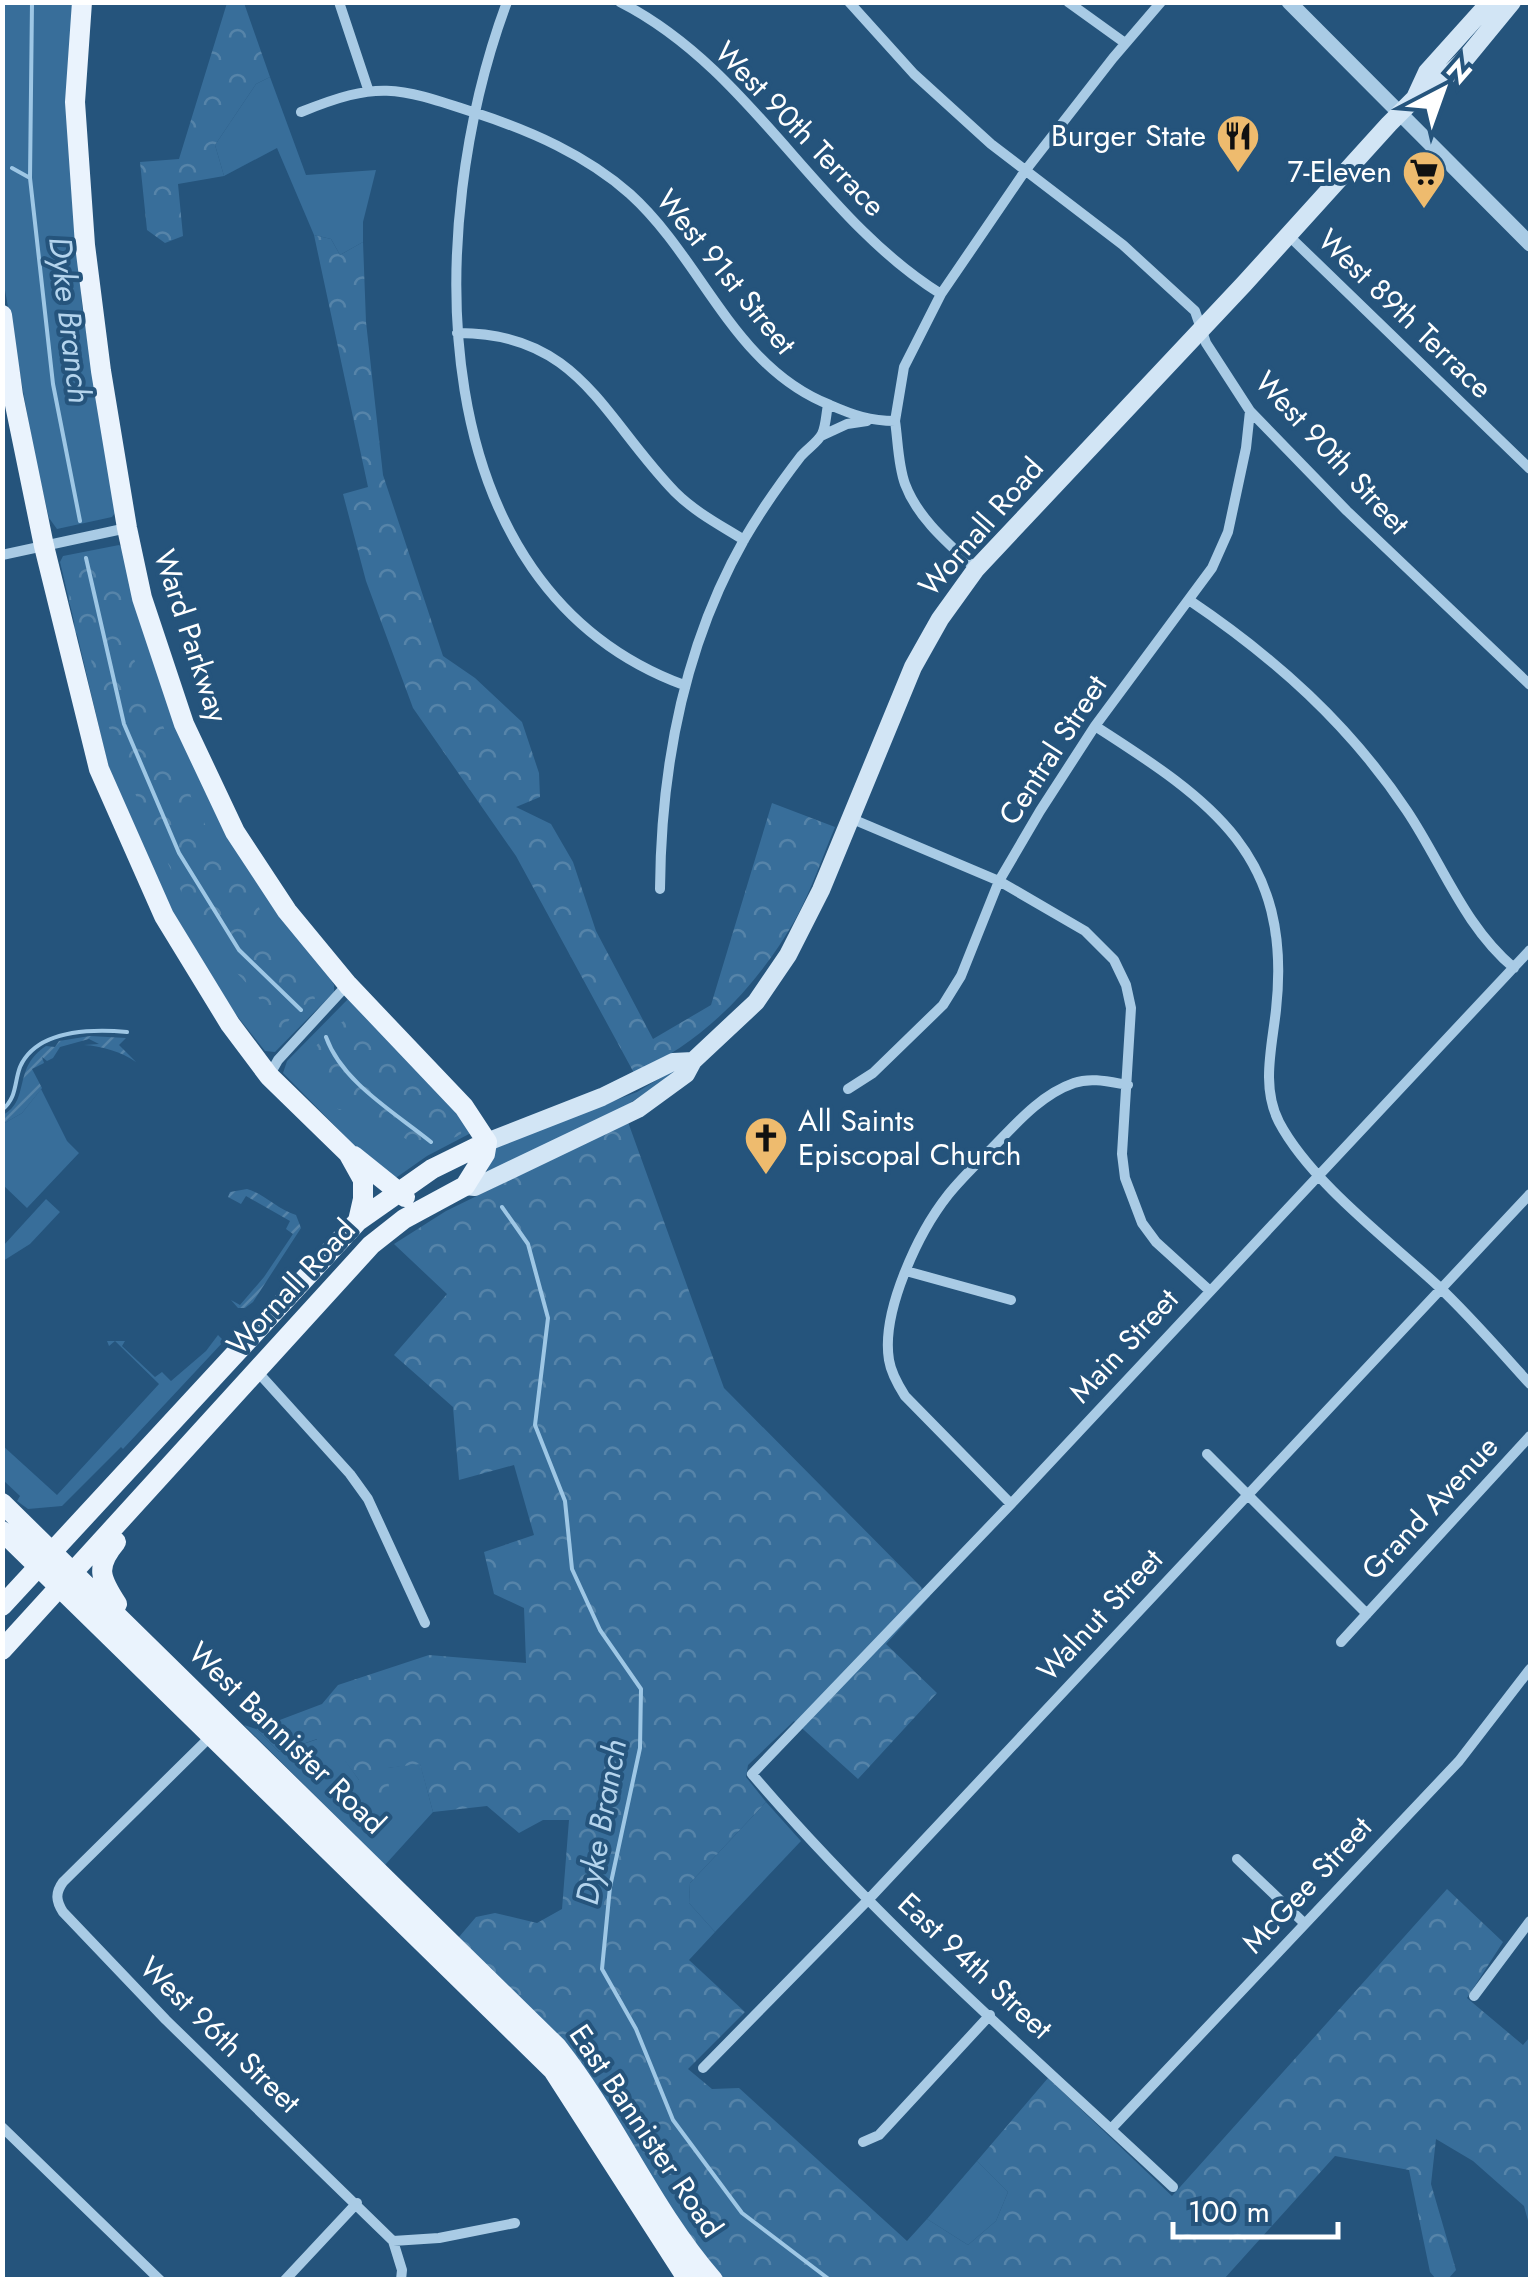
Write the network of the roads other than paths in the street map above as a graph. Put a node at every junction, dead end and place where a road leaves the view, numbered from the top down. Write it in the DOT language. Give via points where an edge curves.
graph roads {
  1 [pos="82,2"];
  2 [pos="339,2"];
  3 [pos="506,2"];
  4 [pos="620,2"];
  5 [pos="849,2"];
  6 [pos="1068,2"];
  7 [pos="1161,2"];
  8 [pos="1289,2"];
  9 [pos="1490,2"];
  10 [pos="1512,2"];
  11 [pos="1125,43"];
  12 [pos="368,90"];
  13 [pos="1415,98"];
  14 [pos="301,112"];
  15 [pos="474,112"];
  16 [pos="1402,112"];
  17 [pos="1026,171"];
  18 [pos="1288,235"];
  19 [pos="1530,244"];
  20 [pos="941,294"];
  21 [pos="2,316"];
  22 [pos="1202,330"];
  23 [pos="457,332"];
  24 [pos="8,396"];
  25 [pos="828,405"];
  26 [pos="1250,412"];
  27 [pos="869,421"];
  28 [pos="895,421"];
  29 [pos="821,436"];
  30 [pos="1530,470"];
  31 [pos="126,528"];
  32 [pos="744,540"];
  33 [pos="44,546"];
  34 [pos="2,555"];
  35 [pos="976,570"];
  36 [pos="1189,600"];
  37 [pos="684,685"];
  38 [pos="1530,685"];
  39 [pos="1095,726"];
  40 [pos="850,818"];
  41 [pos="999,880"];
  42 [pos="660,888"];
  43 [pos="1530,950"];
  44 [pos="1514,968"];
  45 [pos="348,985"];
  46 [pos="693,1061"];
  47 [pos="269,1076"];
  48 [pos="1128,1085"];
  49 [pos="848,1089"];
  50 [pos="487,1142"];
  51 [pos="348,1154"];
  52 [pos="1319,1176"];
  53 [pos="465,1186"];
  54 [pos="397,1192"];
  55 [pos="1530,1194"];
  56 [pos="428,1204"];
  57 [pos="358,1221"];
  58 [pos="906,1271"];
  59 [pos="1442,1290"];
  60 [pos="1210,1291"];
  61 [pos="1011,1300"];
  62 [pos="256,1369"];
  63 [pos="1530,1384"];
  64 [pos="1530,1436"];
  65 [pos="1206,1454"];
  66 [pos="160,1479"];
  67 [pos="1248,1494"];
  68 [pos="2,1503"];
  69 [pos="1011,1504"];
  70 [pos="2,1531"];
  71 [pos="46,1558"];
  72 [pos="68,1580"];
  73 [pos="2,1606"];
  74 [pos="36,1614"];
  75 [pos="90,1614"];
  76 [pos="1367,1614"];
  77 [pos="425,1623"];
  78 [pos="138,1634"];
  79 [pos="1340,1642"];
  80 [pos="2,1650"];
  81 [pos="1530,1669"];
  82 [pos="220,1727"];
  83 [pos="752,1774"];
  84 [pos="1237,1860"];
  85 [pos="868,1900"];
  86 [pos="1530,1921"];
  87 [pos="1304,1922"];
  88 [pos="1474,1996"];
  89 [pos="990,2015"];
  90 [pos="523,2024"];
  91 [pos="703,2068"];
  92 [pos="2,2126"];
  93 [pos="1110,2128"];
  94 [pos="864,2142"];
  95 [pos="1172,2187"];
  96 [pos="357,2203"];
  97 [pos="515,2223"];
  98 [pos="393,2241"];
  99 [pos="684,2271"];
  100 [pos="160,2280"];
  101 [pos="286,2280"];
  102 [pos="401,2280"];
  103 [pos="713,2280"];
  1 -- 31 [label="main road, Ward Parkway" via="75,102 85,246"];
  2 -- 12 [label="street"];
  3 -- 15 [label="street"];
  4 -- 20 [label="street, West 90th Terrace" via="688,48 878,247"];
  5 -- 17 [label="street, West 90th Street" via="914,74"];
  6 -- 11 [label="street"];
  7 -- 11 [label="street"];
  8 -- 16 [label="street"];
  9 -- 13 [label="main road, Wornall Road" via="1428,72"];
  10 -- 13 [label="main road, Wornall Road" via="1466,58"];
  11 -- 17 [label="street"];
  12 -- 14 [label="street, West 91st Street"];
  12 -- 15 [label="street, West 91st Street" via="398,90"];
  13 -- 16 [label="main road, Wornall Road"];
  15 -- 23 [label="street" via="461,195"];
  15 -- 25 [label="street, West 91st Street" via="542,138 629,193 761,361"];
  16 -- 18 [label="main road, Wornall Road"];
  16 -- 19 [label="street"];
  17 -- 20 [label="street"];
  17 -- 22 [label="street, West 90th Street" via="1155,273 1196,313"];
  18 -- 22 [label="main road, Wornall Road"];
  18 -- 30 [label="street, West 89th Terrace"];
  20 -- 28 [label="street" via="904,367"];
  21 -- 24 [label="main road"];
  22 -- 26 [label="street, West 90th Street"];
  22 -- 35 [label="main road, Wornall Road"];
  23 -- 32 [label="street" via="507,337 560,362 598,396 678,496"];
  23 -- 37 [label="street" via="475,439 523,557 594,636 648,672"];
  24 -- 33 [label="main road"];
  25 -- 27 [label="street, West 91st Street"];
  25 -- 29 [label="street"];
  26 -- 36 [label="street, Central Street" via="1228,532"];
  26 -- 38 [label="street, West 90th Street"];
  27 -- 28 [label="street, West 91st Street"];
  27 -- 29 [label="street"];
  28 -- 35 [label="street" via="911,496"];
  29 -- 32 [label="street"];
  31 -- 33 [label="street"];
  31 -- 45 [label="main road, Ward Parkway" via="184,724 228,816 287,911"];
  32 -- 37 [label="street"];
  33 -- 34 [label="street"];
  33 -- 47 [label="main road" via="99,769 131,848 164,916"];
  35 -- 40 [label="main road, Wornall Road" via="913,667"];
  36 -- 39 [label="street, Central Street"];
  36 -- 44 [label="street" via="1272,660 1346,730 1410,814 1476,929"];
  37 -- 42 [label="street" via="664,791"];
  39 -- 41 [label="street, Central Street"];
  39 -- 52 [label="street" via="1217,813 1259,872 1279,944 1271,1100 1289,1138"];
  40 -- 41 [label="street"];
  40 -- 46 [label="main road, Wornall Road" via="774,978"];
  41 -- 48 [label="street" via="1085,932 1114,960 1131,1008"];
  41 -- 49 [label="street, Central Street" via="943,1006"];
  43 -- 44 [label="street, Main Street"];
  44 -- 52 [label="street, Main Street"];
  45 -- 47 [label="street"];
  45 -- 50 [label="main road, Ward Parkway" via="464,1108"];
  46 -- 50 [label="main road, Wornall Road" via="673,1062"];
  46 -- 53 [label="main road, Wornall Road" via="686,1074 638,1109"];
  47 -- 51 [label="main road"];
  48 -- 58 [label="street" via="1078,1082 1036,1106 945,1199"];
  48 -- 60 [label="street" via="1122,1154 1132,1201 1156,1242"];
  50 -- 53 [label="main road"];
  50 -- 54 [label="main road, Wornall Road"];
  51 -- 54 [label="main road"];
  51 -- 57 [label="main road" via="363,1180"];
  52 -- 59 [label="street"];
  52 -- 60 [label="street, Main Street"];
  53 -- 56 [label="main road, Wornall Road"];
  54 -- 56 [label="main road"];
  54 -- 57 [label="main road, Wornall Road"];
  55 -- 59 [label="street, Walnut Street"];
  56 -- 62 [label="main road, Wornall Road" via="371,1245"];
  57 -- 71 [label="main road, Wornall Road"];
  58 -- 61 [label="street"];
  58 -- 69 [label="street" via="888,1339 900,1388"];
  59 -- 63 [label="street"];
  59 -- 67 [label="street, Walnut Street"];
  60 -- 69 [label="street, Main Street"];
  62 -- 66 [label="main road, Wornall Road"];
  62 -- 77 [label="street" via="368,1500"];
  64 -- 76 [label="street, Grand Avenue"];
  65 -- 67 [label="street"];
  66 -- 72 [label="main road, Wornall Road"];
  66 -- 78 [label="main road" via="153,1498 102,1558 103,1580"];
  67 -- 76 [label="street"];
  67 -- 85 [label="street, Walnut Street"];
  68 -- 71 [label="main road, West Bannister Road"];
  69 -- 83 [label="street, Main Street"];
  70 -- 71 [label="main road, West Bannister Road"];
  71 -- 72 [label="main road, West Bannister Road"];
  71 -- 73 [label="main road, Wornall Road"];
  72 -- 74 [label="main road, Wornall Road"];
  72 -- 75 [label="main road, West Bannister Road"];
  72 -- 78 [label="main road, West Bannister Road"];
  74 -- 75 [label="main road"];
  74 -- 80 [label="main road, Wornall Road"];
  75 -- 82 [label="main road, West Bannister Road"];
  76 -- 79 [label="street, Grand Avenue"];
  78 -- 82 [label="main road, West Bannister Road"];
  81 -- 87 [label="street, McGee Street" via="1460,1761"];
  82 -- 90 [label="main road, West Bannister Road"];
  82 -- 96 [label="street, West 96th Street" via="63,1882 57,1897 63,1912 166,2020"];
  83 -- 85 [label="street, East 94th Street"];
  84 -- 87 [label="street"];
  85 -- 89 [label="street, East 94th Street"];
  85 -- 91 [label="street, Walnut Street"];
  86 -- 88 [label="street"];
  87 -- 93 [label="street, McGee Street"];
  89 -- 93 [label="street, East 94th Street"];
  89 -- 94 [label="street"];
  90 -- 99 [label="main road, East Bannister Road"];
  92 -- 100 [label="street"];
  93 -- 95 [label="street, East 94th Street"];
  96 -- 98 [label="street, West 96th Street"];
  96 -- 101 [label="street"];
  97 -- 98 [label="street"];
  98 -- 102 [label="street"];
  99 -- 103 [label="main road, East Bannister Road"];
}
